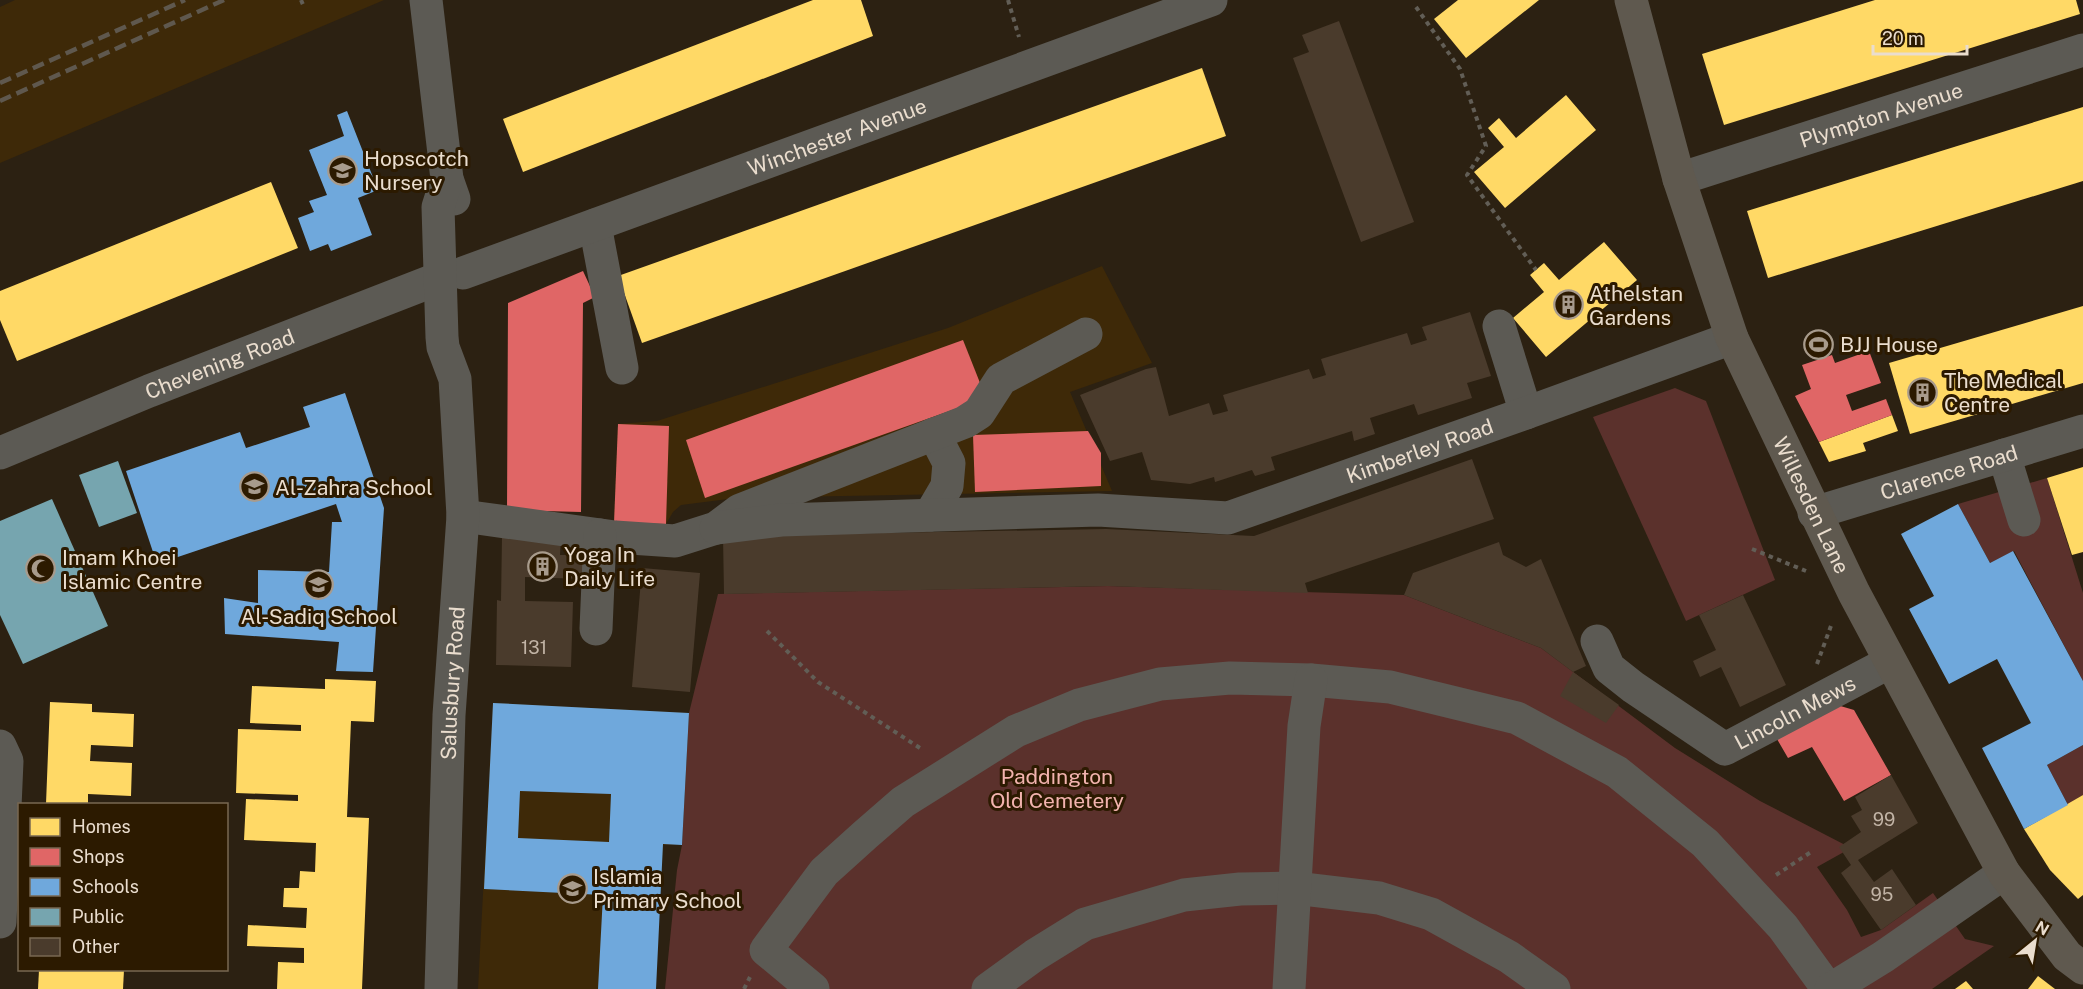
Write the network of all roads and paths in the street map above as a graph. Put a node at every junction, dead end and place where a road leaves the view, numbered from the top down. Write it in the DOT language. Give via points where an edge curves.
graph roads {
  1 [pos="301,0"];
  2 [pos="1211,0"];
  3 [pos="1631,0"];
  4 [pos="304,7"];
  5 [pos="1170,7"];
  6 [pos="1416,7"];
  7 [pos="427,8"];
  8 [pos="2083,50"];
  9 [pos="1679,179"];
  10 [pos="595,225"];
  11 [pos="1536,270"];
  12 [pos="451,275"];
  13 [pos="1498,326"];
  14 [pos="1086,334"];
  15 [pos="1732,338"];
  16 [pos="622,368"];
  17 [pos="1526,413"];
  18 [pos="2083,431"];
  19 [pos="934,434"];
  20 [pos="0,453"];
  21 [pos="2004,455"];
  22 [pos="1814,513"];
  23 [pos="930,515"];
  24 [pos="463,516"];
  25 [pos="2024,520"];
  26 [pos="716,528"];
  27 [pos="600,535"];
  28 [pos="1752,549"];
  29 [pos="1812,574"];
  30 [pos="1835,617"];
  31 [pos="596,629"];
  32 [pos="767,631"];
  33 [pos="1597,641"];
  34 [pos="1890,662"];
  35 [pos="1814,673"];
  36 [pos="1311,680"];
  37 [pos="0,746"];
  38 [pos="956,767"];
  39 [pos="1811,852"];
  40 [pos="2004,873"];
  41 [pos="1295,888"];
  42 [pos="1750,891"];
  43 [pos="0,922"];
  44 [pos="2083,968"];
  45 [pos="441,989"];
  46 [pos="813,989"];
  47 [pos="988,989"];
  48 [pos="1289,989"];
  49 [pos="1554,989"];
  50 [pos="1830,989"];
  1 -- 4 [label="path"];
  2 -- 5 [label="street, Winchester Avenue"];
  3 -- 9 [label="main road, Willesden Lane"];
  5 -- 10 [label="street, Winchester Avenue"];
  6 -- 11 [label="path" via="1460,69 1486,146 1467,175"];
  7 -- 12 [label="street, Salusbury Road" via="447,179 438,207"];
  8 -- 9 [label="street, Plympton Avenue"];
  9 -- 15 [label="main road, Willesden Lane"];
  10 -- 12 [label="street, Winchester Avenue"];
  10 -- 16 [label="street"];
  12 -- 20 [label="street, Chevening Road"];
  12 -- 24 [label="street, Salusbury Road" via="443,347 455,379"];
  13 -- 17 [label="street"];
  14 -- 19 [label="street" via="1001,379 979,413"];
  15 -- 17 [label="street, Kimberley Road"];
  15 -- 22 [label="main road, Willesden Lane"];
  17 -- 23 [label="street, Kimberley Road" via="1228,518 1098,510"];
  18 -- 21 [label="street, Clarence Road"];
  19 -- 23 [label="street" via="949,463 947,486"];
  19 -- 26 [label="street" via="740,510"];
  21 -- 22 [label="street, Clarence Road"];
  21 -- 25 [label="street"];
  22 -- 34 [label="main road, Willesden Lane"];
  23 -- 26 [label="street, Kimberley Road" via="781,520"];
  24 -- 27 [label="street"];
  24 -- 45 [label="street, Salusbury Road" via="449,715"];
  26 -- 27 [label="street" via="675,541"];
  27 -- 31 [label="street"];
  28 -- 29 [label="path"];
  30 -- 35 [label="path"];
  32 -- 38 [label="path" via="818,682 914,745"];
  33 -- 34 [label="street, Lincoln Mews" via="1609,668 1725,749"];
  34 -- 40 [label="main road, Willesden Lane"];
  36 -- 38 [label="street" via="1230,678 1160,684 1079,705 1016,731"];
  36 -- 41 [label="street" via="1304,726"];
  36 -- 42 [label="street" via="1390,687 1517,718 1617,772 1705,843"];
  37 -- 43 [label="street" via="7,761"];
  38 -- 46 [label="street" via="903,802 824,872 766,950"];
  39 -- 42 [label="path"];
  40 -- 44 [label="main road, Willesden Lane" via="2067,956"];
  40 -- 50 [label="street"];
  41 -- 47 [label="street" via="1184,895 1085,924"];
  41 -- 48 [label="street"];
  41 -- 49 [label="street" via="1379,898 1431,914 1509,957"];
  42 -- 50 [label="street"];
}
